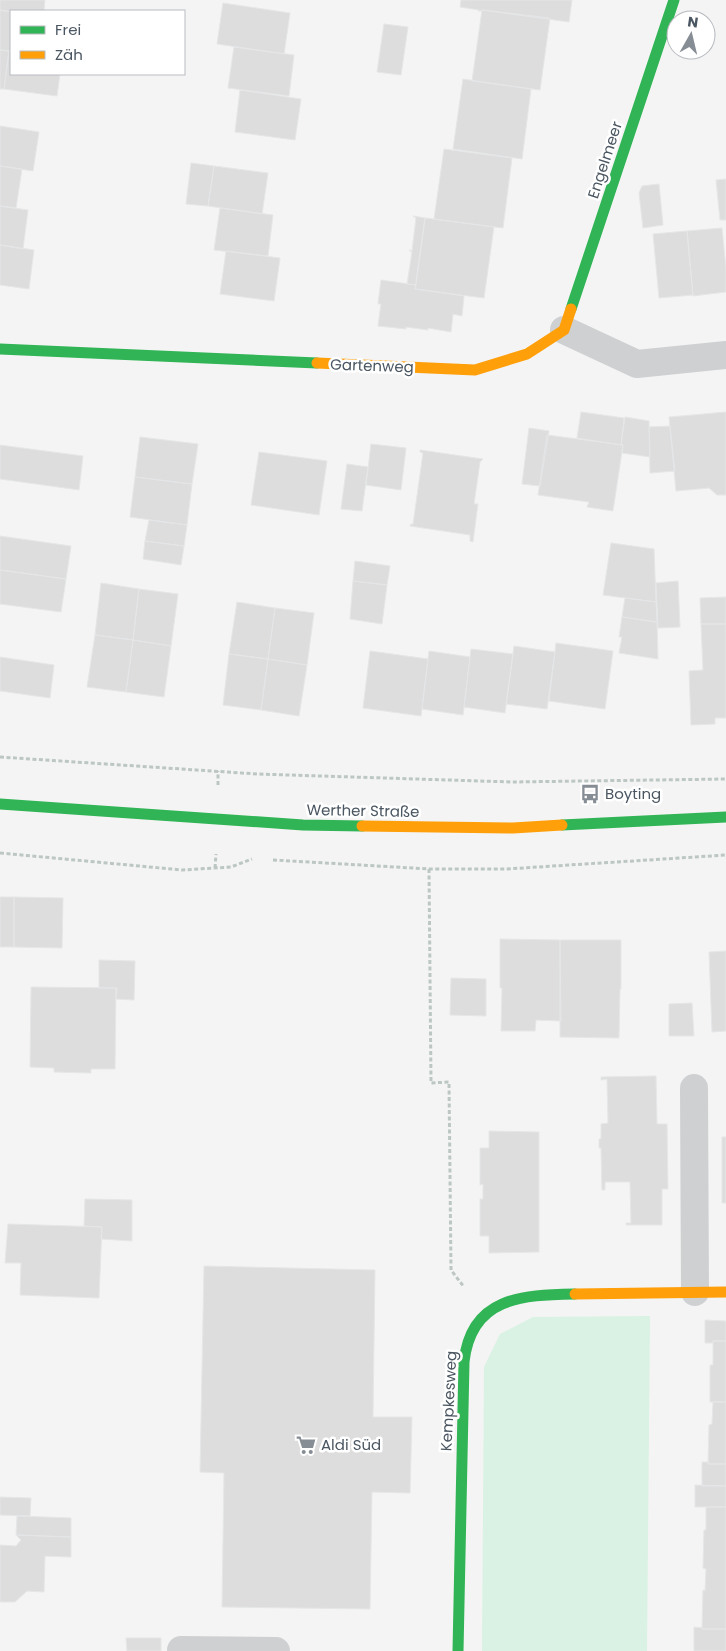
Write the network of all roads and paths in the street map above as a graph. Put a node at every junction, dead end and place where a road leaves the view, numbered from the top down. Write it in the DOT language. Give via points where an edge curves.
graph roads {
  1 [pos="674,0"];
  2 [pos="564,330"];
  3 [pos="0,349"];
  4 [pos="726,356"];
  5 [pos="0,757"];
  6 [pos="726,779"];
  7 [pos="0,804"];
  8 [pos="726,816"];
  9 [pos="0,853"];
  10 [pos="726,854"];
  11 [pos="258,859"];
  12 [pos="267,860"];
  13 [pos="429,869"];
  14 [pos="694,1088"];
  15 [pos="694,1292"];
  16 [pos="726,1292"];
  17 [pos="485,1313"];
  18 [pos="181,1650"];
  19 [pos="276,1651"];
  20 [pos="458,1651"];
  1 -- 2 [label="street, Engelmeer"];
  2 -- 3 [label="street, Gartenweg" via="527,354 475,370"];
  2 -- 4 [label="street" via="637,364"];
  5 -- 6 [label="path" via="257,774 512,782"];
  7 -- 8 [label="street, Werther Straße" via="303,825 513,828"];
  9 -- 11 [label="path" via="182,870 231,867"];
  10 -- 13 [label="path" via="507,869"];
  12 -- 13 [label="path"];
  13 -- 17 [label="path" via="431,1083 449,1082 450,1270"];
  14 -- 15 [label="street"];
  15 -- 16 [label="street, Kempkesweg"];
  15 -- 17 [label="street, Kempkesweg" via="538,1295 507,1301"];
  17 -- 20 [label="street, Kempkesweg" via="469,1336 464,1362"];
  18 -- 19 [label="street"];
}
